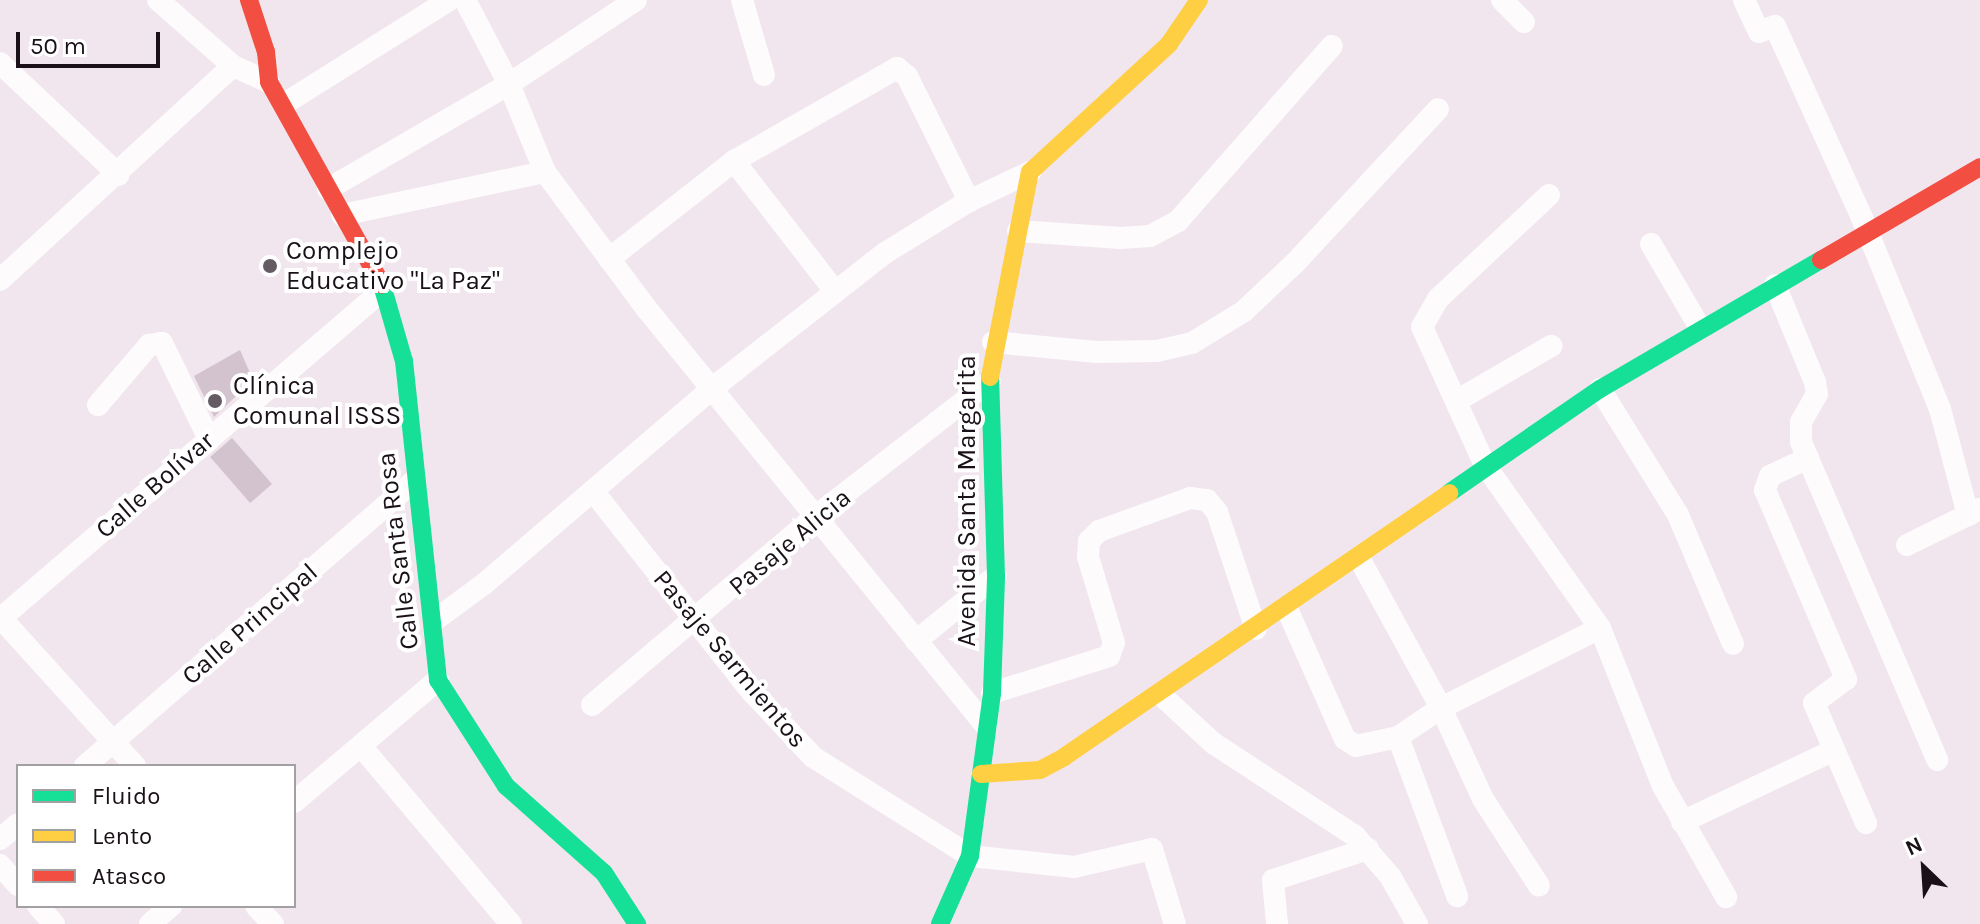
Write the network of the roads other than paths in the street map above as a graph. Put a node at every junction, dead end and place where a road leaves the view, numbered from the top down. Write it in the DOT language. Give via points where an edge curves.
graph roads {
  1 [pos="158,0"];
  2 [pos="249,0"];
  3 [pos="449,0"];
  4 [pos="465,0"];
  5 [pos="636,0"];
  6 [pos="742,0"];
  7 [pos="1199,0"];
  8 [pos="1502,0"];
  9 [pos="1744,0"];
  10 [pos="1524,22"];
  11 [pos="1332,46"];
  12 [pos="0,63"];
  13 [pos="233,66"];
  14 [pos="764,75"];
  15 [pos="269,82"];
  16 [pos="509,84"];
  17 [pos="284,104"];
  18 [pos="1438,109"];
  19 [pos="734,161"];
  20 [pos="1980,167"];
  21 [pos="545,172"];
  22 [pos="1030,172"];
  23 [pos="119,175"];
  24 [pos="328,189"];
  25 [pos="1549,195"];
  26 [pos="969,201"];
  27 [pos="342,215"];
  28 [pos="1865,230"];
  29 [pos="1018,231"];
  30 [pos="1651,244"];
  31 [pos="609,259"];
  32 [pos="0,280"];
  33 [pos="1775,285"];
  34 [pos="384,289"];
  35 [pos="835,291"];
  36 [pos="1699,326"];
  37 [pos="993,342"];
  38 [pos="1551,346"];
  39 [pos="990,381"];
  40 [pos="714,387"];
  41 [pos="1600,389"];
  42 [pos="1458,400"];
  43 [pos="98,405"];
  44 [pos="209,439"];
  45 [pos="1808,458"];
  46 [pos="1485,465"];
  47 [pos="414,481"];
  48 [pos="593,491"];
  49 [pos="1974,512"];
  50 [pos="816,516"];
  51 [pos="1907,545"];
  52 [pos="1359,558"];
  53 [pos="996,576"];
  54 [pos="1287,609"];
  55 [pos="0,618"];
  56 [pos="435,620"];
  57 [pos="696,622"];
  58 [pos="1600,628"];
  59 [pos="1256,629"];
  60 [pos="916,641"];
  61 [pos="1733,644"];
  62 [pos="438,680"];
  63 [pos="992,693"];
  64 [pos="1161,695"];
  65 [pos="592,705"];
  66 [pos="1441,708"];
  67 [pos="986,726"];
  68 [pos="1398,737"];
  69 [pos="114,741"];
  70 [pos="361,746"];
  71 [pos="1834,750"];
  72 [pos="1937,760"];
  73 [pos="87,764"];
  74 [pos="133,764"];
  75 [pos="981,774"];
  76 [pos="296,800"];
  77 [pos="1682,822"];
  78 [pos="1866,823"];
  79 [pos="16,826"];
  80 [pos="0,839"];
  81 [pos="1368,849"];
  82 [pos="970,856"];
  83 [pos="0,865"];
  84 [pos="16,883"];
  85 [pos="1539,886"];
  86 [pos="1457,896"];
  87 [pos="1726,897"];
  88 [pos="40,908"];
  89 [pos="169,908"];
  90 [pos="258,908"];
  91 [pos="54,924"];
  92 [pos="150,924"];
  93 [pos="273,924"];
  94 [pos="511,924"];
  95 [pos="637,924"];
  96 [pos="940,924"];
  97 [pos="1175,924"];
  98 [pos="1277,924"];
  99 [pos="1417,924"];
  1 -- 13 [label="street"];
  2 -- 15 [label="street" via="266,52"];
  3 -- 17 [label="street"];
  4 -- 16 [label="street"];
  5 -- 16 [label="street"];
  6 -- 14 [label="street"];
  7 -- 22 [label="street" via="1169,44"];
  8 -- 10 [label="street"];
  9 -- 28 [label="street" via="1759,32 1775,26"];
  11 -- 29 [label="street" via="1178,221 1150,236 1121,238"];
  12 -- 23 [label="street"];
  13 -- 15 [label="street"];
  13 -- 23 [label="street"];
  15 -- 17 [label="street, Calle Santa Rosa"];
  16 -- 21 [label="street"];
  16 -- 24 [label="street"];
  17 -- 24 [label="street, Calle Santa Rosa"];
  18 -- 37 [label="street" via="1244,311 1192,343 1157,351 1097,352"];
  19 -- 26 [label="street" via="897,68 907,76"];
  19 -- 31 [label="street"];
  19 -- 35 [label="street"];
  20 -- 28 [label="street"];
  21 -- 27 [label="street"];
  21 -- 31 [label="street"];
  22 -- 26 [label="street"];
  22 -- 29 [label="street, Avenida Santa Margarita"];
  23 -- 32 [label="street"];
  24 -- 27 [label="street, Calle Santa Rosa"];
  25 -- 42 [label="street" via="1423,317 1425,336"];
  26 -- 35 [label="street"];
  27 -- 34 [label="street, Calle Santa Rosa"];
  28 -- 33 [label="street"];
  28 -- 49 [label="street" via="1940,409"];
  29 -- 37 [label="street, Avenida Santa Margarita"];
  30 -- 36 [label="street"];
  31 -- 40 [label="street"];
  33 -- 36 [label="street"];
  33 -- 45 [label="street" via="1815,382 1817,394 1799,432"];
  34 -- 44 [label="street, Calle Bolívar"];
  34 -- 47 [label="street, Calle Santa Rosa" via="404,361"];
  35 -- 40 [label="street"];
  36 -- 41 [label="street"];
  37 -- 39 [label="street, Avenida Santa Margarita"];
  38 -- 42 [label="street"];
  39 -- 50 [label="street, Pasaje Alicia"];
  39 -- 53 [label="street, Avenida Santa Margarita"];
  40 -- 48 [label="street"];
  40 -- 50 [label="street"];
  41 -- 46 [label="street"];
  41 -- 61 [label="street" via="1678,515"];
  42 -- 46 [label="street"];
  43 -- 44 [label="street" via="149,345 162,343"];
  44 -- 55 [label="street, Calle Bolívar"];
  45 -- 71 [label="street" via="1770,476 1765,490 1846,679 1814,703"];
  45 -- 72 [label="street"];
  46 -- 52 [label="street"];
  46 -- 58 [label="street"];
  47 -- 56 [label="street, Calle Santa Rosa"];
  47 -- 69 [label="street, Calle Principal"];
  48 -- 56 [label="street"];
  48 -- 57 [label="street, Pasaje Sarmientos"];
  49 -- 51 [label="street"];
  50 -- 57 [label="street, Pasaje Alicia"];
  50 -- 60 [label="street"];
  52 -- 54 [label="street"];
  52 -- 66 [label="street"];
  53 -- 60 [label="street"];
  53 -- 63 [label="street, Avenida Santa Margarita"];
  54 -- 59 [label="street"];
  54 -- 68 [label="street" via="1349,743"];
  55 -- 69 [label="street"];
  56 -- 62 [label="street, Calle Santa Rosa"];
  57 -- 65 [label="street, Pasaje Alicia"];
  57 -- 82 [label="street, Pasaje Sarmientos" via="813,757"];
  58 -- 66 [label="street"];
  58 -- 77 [label="street"];
  59 -- 63 [label="street" via="1217,512 1207,500 1190,498 1099,531 1089,541 1088,557 1114,643 1109,656"];
  59 -- 64 [label="street"];
  60 -- 67 [label="street"];
  62 -- 70 [label="street"];
  62 -- 95 [label="street, Calle Santa Rosa" via="506,786 604,873"];
  63 -- 67 [label="street, Avenida Santa Margarita"];
  64 -- 75 [label="street" via="1040,770"];
  64 -- 81 [label="street" via="1228,754 1309,803"];
  66 -- 68 [label="street"];
  66 -- 85 [label="street" via="1483,799"];
  67 -- 75 [label="street, Avenida Santa Margarita"];
  68 -- 86 [label="street"];
  69 -- 73 [label="street, Calle Principal"];
  69 -- 74 [label="street"];
  70 -- 76 [label="street"];
  70 -- 94 [label="street"];
  71 -- 77 [label="street"];
  71 -- 78 [label="street"];
  75 -- 82 [label="street, Avenida Santa Margarita"];
  77 -- 87 [label="street"];
  79 -- 80 [label="street"];
  81 -- 98 [label="street" via="1273,880"];
  81 -- 99 [label="street"];
  82 -- 96 [label="street, Avenida Santa Margarita"];
  82 -- 97 [label="street" via="1074,867 1152,849"];
  83 -- 84 [label="street"];
  88 -- 91 [label="street"];
  89 -- 92 [label="street"];
  90 -- 93 [label="street"];
}
